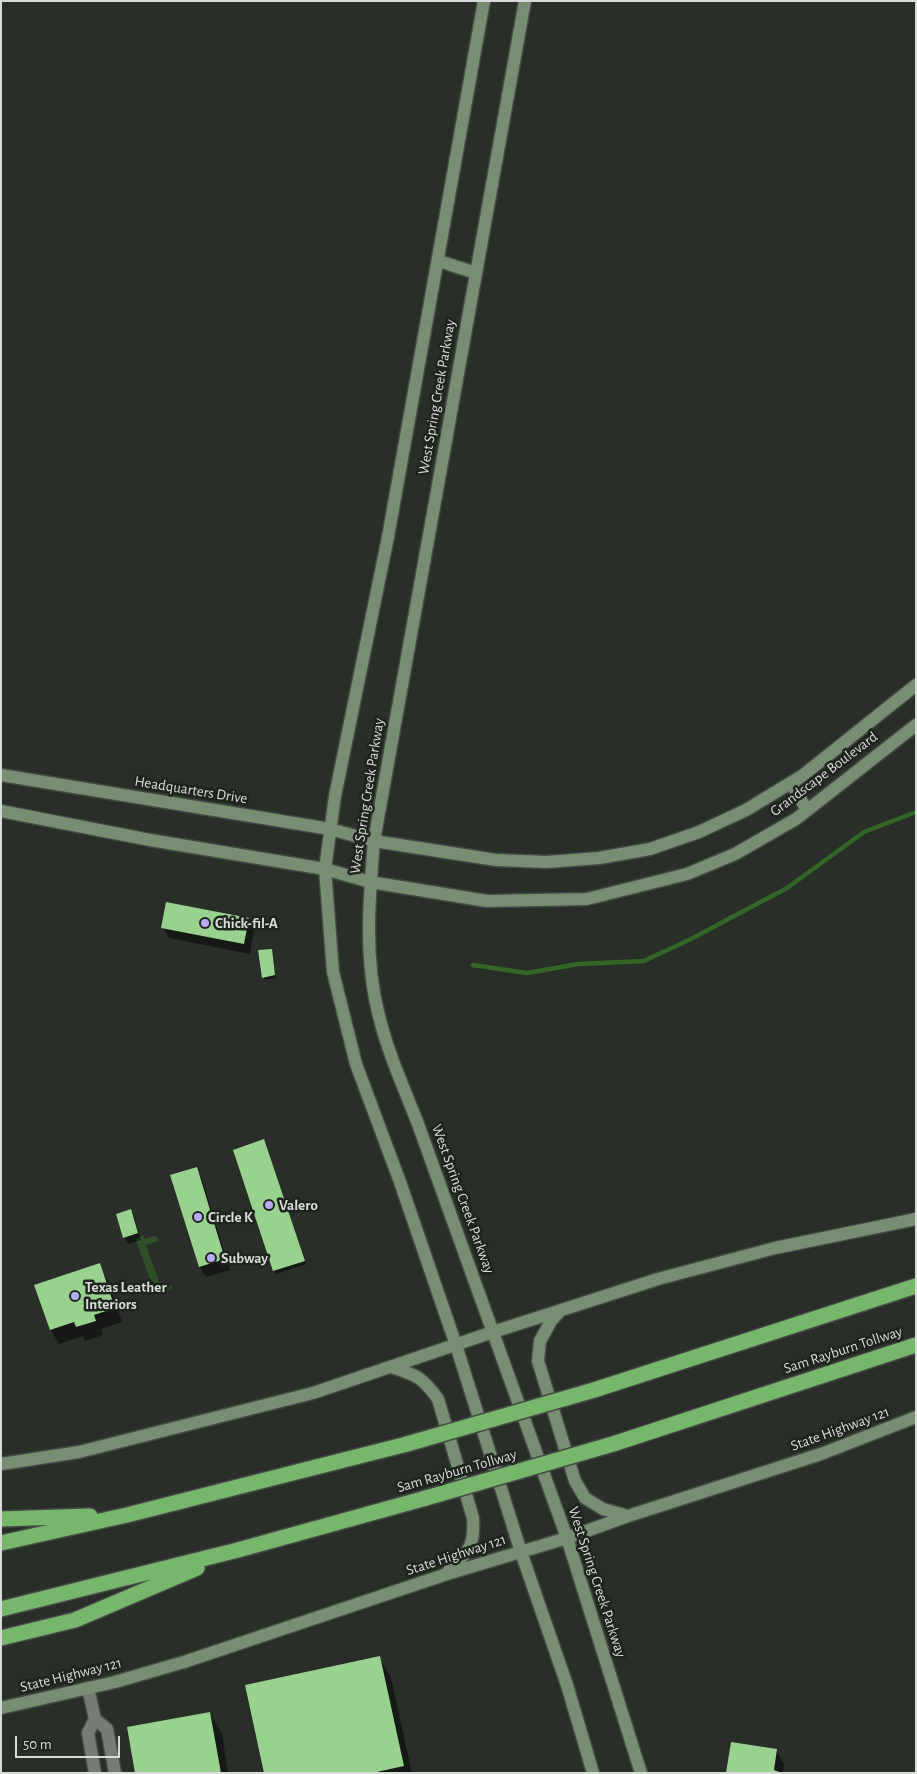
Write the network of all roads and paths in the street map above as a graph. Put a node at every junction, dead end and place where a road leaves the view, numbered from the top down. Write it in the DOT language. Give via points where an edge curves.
graph roads {
  1 [pos="484,1"];
  2 [pos="525,1"];
  3 [pos="439,261"];
  4 [pos="476,273"];
  5 [pos="916,685"];
  6 [pos="916,725"];
  7 [pos="1,775"];
  8 [pos="791,783"];
  9 [pos="807,810"];
  10 [pos="1,811"];
  11 [pos="330,829"];
  12 [pos="374,841"];
  13 [pos="325,869"];
  14 [pos="370,882"];
  15 [pos="916,1219"];
  16 [pos="916,1286"];
  17 [pos="561,1310"];
  18 [pos="494,1332"];
  19 [pos="456,1345"];
  20 [pos="916,1345"];
  21 [pos="391,1367"];
  22 [pos="916,1417"];
  23 [pos="1,1464"];
  24 [pos="127,1514"];
  25 [pos="628,1516"];
  26 [pos="1,1519"];
  27 [pos="567,1538"];
  28 [pos="1,1543"];
  29 [pos="238,1550"];
  30 [pos="521,1552"];
  31 [pos="447,1574"];
  32 [pos="1,1609"];
  33 [pos="1,1638"];
  34 [pos="88,1688"];
  35 [pos="1,1708"];
  36 [pos="95,1719"];
  37 [pos="95,1773"];
  38 [pos="115,1773"];
  39 [pos="593,1773"];
  40 [pos="641,1773"];
  1 -- 3 [label="main road, West Spring Creek Parkway"];
  2 -- 4 [label="main road, West Spring Creek Parkway"];
  3 -- 4 [label="main road"];
  3 -- 11 [label="main road, West Spring Creek Parkway"];
  4 -- 12 [label="main road, West Spring Creek Parkway"];
  5 -- 8 [label="main road, Grandscape Boulevard"];
  6 -- 9 [label="main road, Grandscape Boulevard"];
  7 -- 11 [label="main road, Headquarters Drive"];
  8 -- 9 [label="main road"];
  8 -- 12 [label="main road, Grandscape Boulevard" via="746,810 699,832 650,849 599,858 547,862 496,860"];
  9 -- 14 [label="main road, Grandscape Boulevard" via="735,854 687,874 587,899 486,901"];
  10 -- 13 [label="main road"];
  11 -- 12 [label="main road, Headquarters Drive"];
  11 -- 13 [label="main road, West Spring Creek Parkway"];
  12 -- 14 [label="main road, West Spring Creek Parkway"];
  13 -- 14 [label="main road"];
  13 -- 19 [label="main road, West Spring Creek Parkway" via="333,972 356,1064"];
  14 -- 18 [label="main road, West Spring Creek Parkway" via="370,962 379,1015"];
  15 -- 17 [label="main road" via="775,1248"];
  16 -- 24 [label="highway, bridge" via="594,1390 407,1444"];
  17 -- 18 [label="main road"];
  17 -- 25 [label="main road" via="540,1341 538,1361 575,1481 585,1498 602,1509"];
  18 -- 19 [label="main road"];
  18 -- 27 [label="main road, West Spring Creek Parkway"];
  19 -- 21 [label="main road"];
  19 -- 30 [label="main road, West Spring Creek Parkway"];
  20 -- 29 [label="highway, Sam Rayburn Tollway, bridge" via="613,1444"];
  21 -- 23 [label="main road" via="313,1393 164,1431 78,1452"];
  21 -- 31 [label="main road" via="426,1383 438,1399 474,1518 474,1536 467,1552"];
  22 -- 25 [label="main road, State Highway 121" via="821,1454"];
  24 -- 26 [label="highway"];
  24 -- 28 [label="highway"];
  25 -- 27 [label="main road, State Highway 121"];
  27 -- 30 [label="main road, State Highway 121"];
  27 -- 40 [label="main road, West Spring Creek Parkway"];
  29 -- 32 [label="highway, Sam Rayburn Tollway"];
  29 -- 33 [label="highway" via="75,1620"];
  30 -- 31 [label="main road, State Highway 121"];
  30 -- 39 [label="main road, West Spring Creek Parkway" via="567,1685"];
  31 -- 34 [label="main road, State Highway 121" via="184,1662"];
  34 -- 35 [label="main road, State Highway 121"];
  34 -- 36 [label="street"];
  36 -- 37 [label="street" via="88,1733"];
  36 -- 38 [label="street" via="107,1729"];
}
